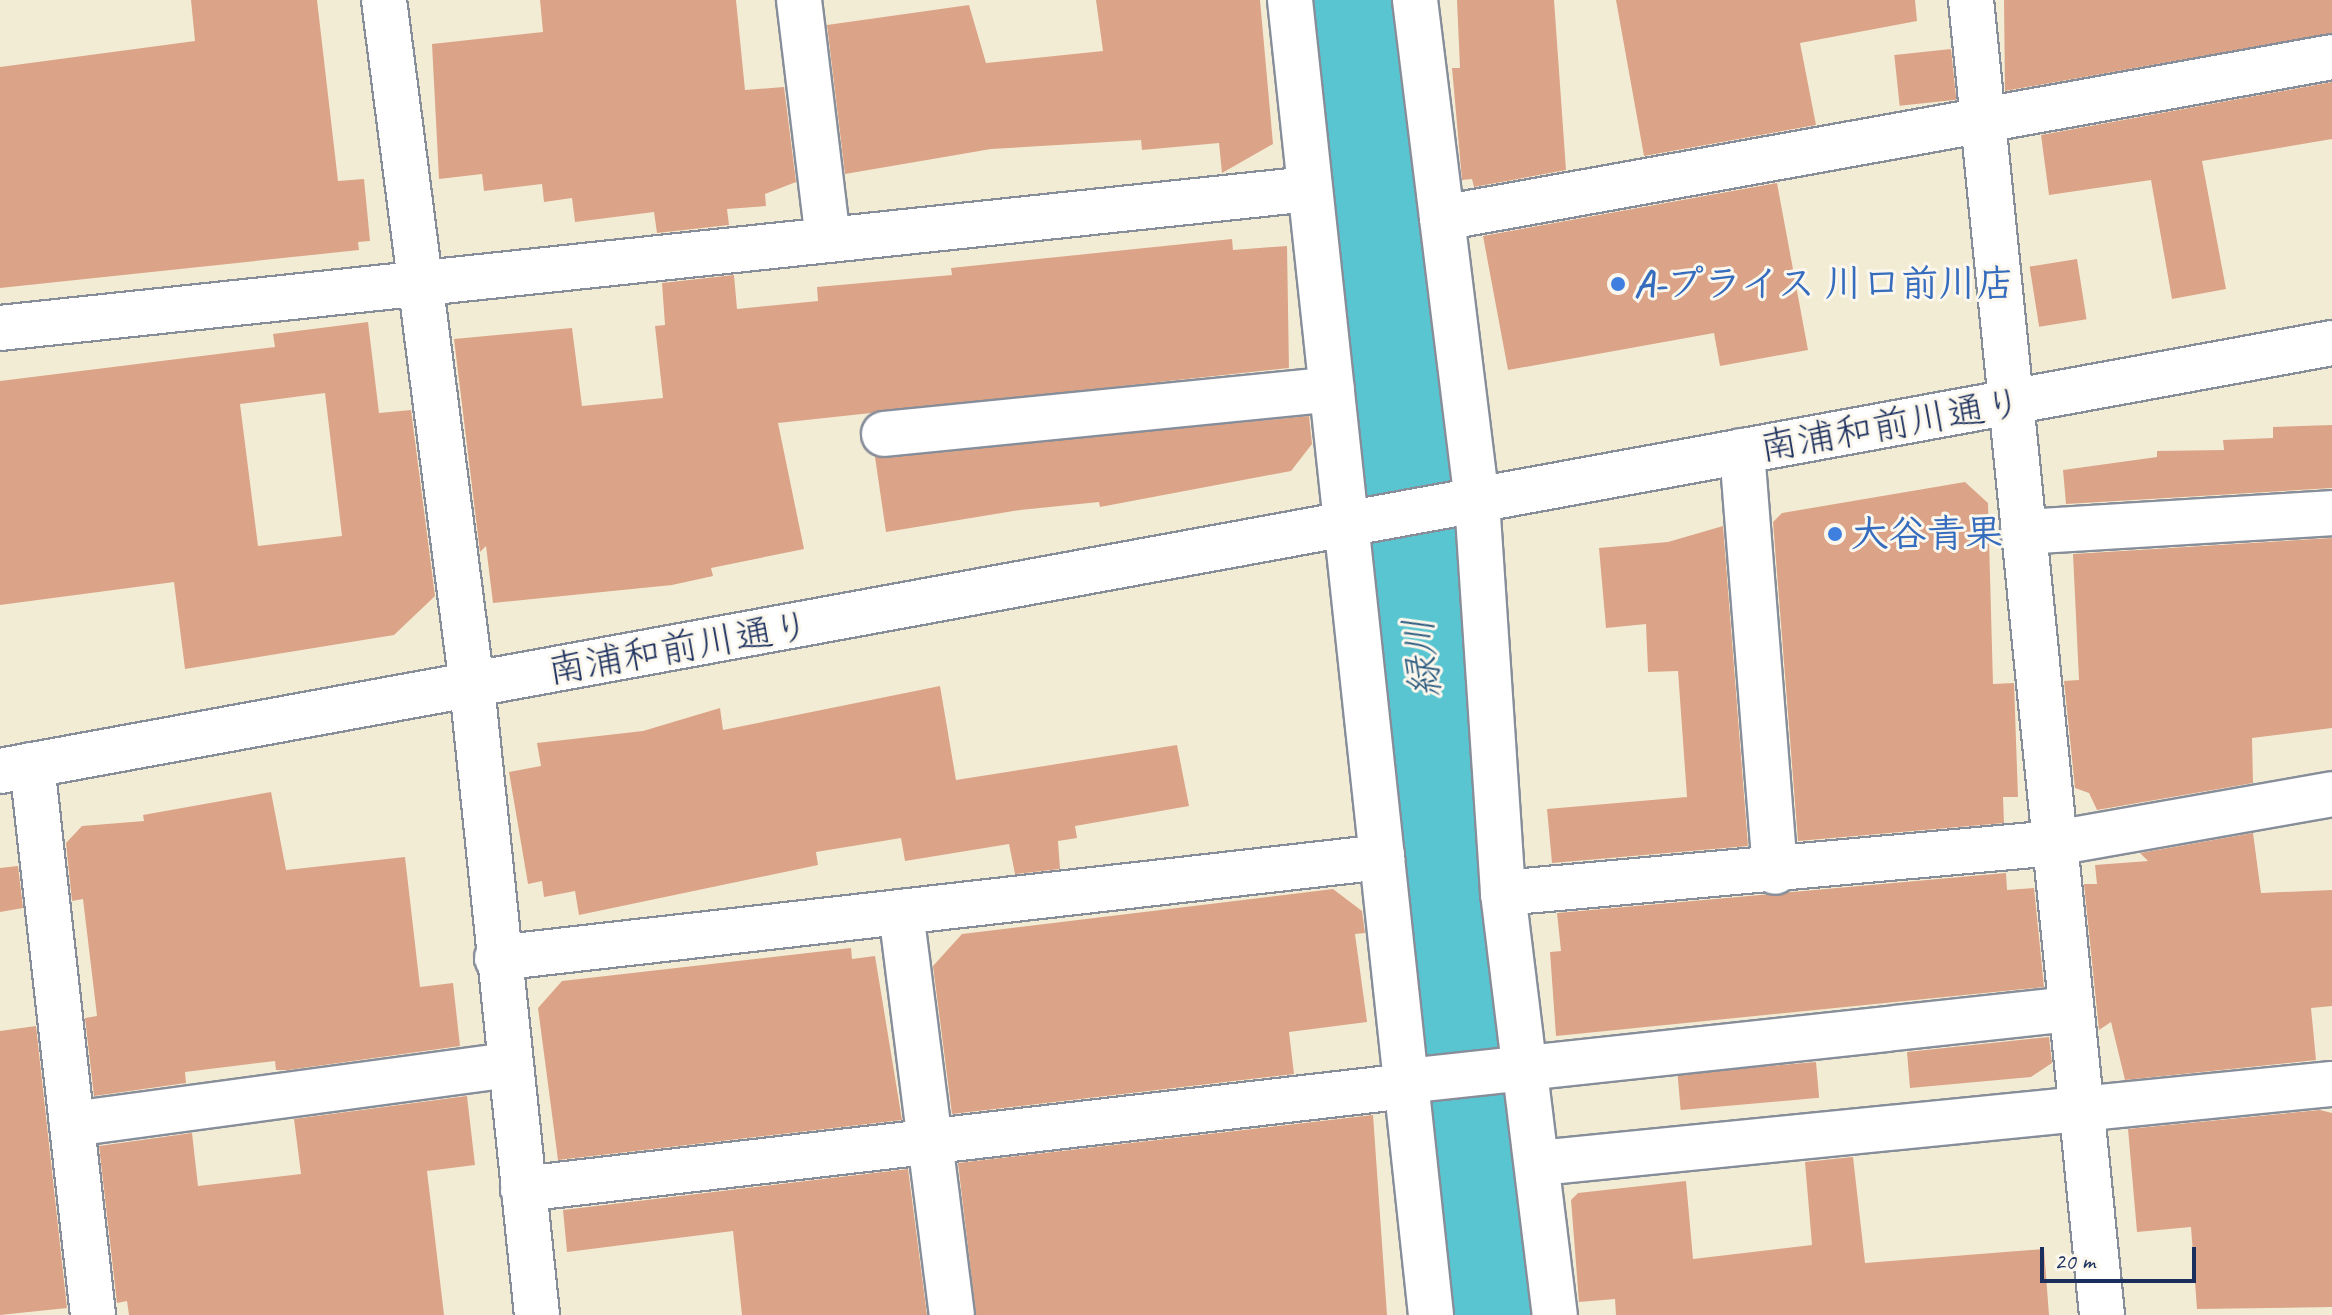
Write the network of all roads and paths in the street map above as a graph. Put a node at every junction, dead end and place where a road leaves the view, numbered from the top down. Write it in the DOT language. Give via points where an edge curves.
graph roads {
  1 [pos="384,0"];
  2 [pos="799,0"];
  3 [pos="1290,0"];
  4 [pos="1415,0"];
  5 [pos="1971,0"];
  6 [pos="2332,57"];
  7 [pos="1983,121"];
  8 [pos="1309,189"];
  9 [pos="1442,218"];
  10 [pos="828,239"];
  11 [pos="416,282"];
  12 [pos="0,328"];
  13 [pos="2332,343"];
  14 [pos="1332,389"];
  15 [pos="2011,403"];
  16 [pos="884,434"];
  17 [pos="1742,451"];
  18 [pos="1463,504"];
  19 [pos="2332,513"];
  20 [pos="1353,526"];
  21 [pos="2023,532"];
  22 [pos="472,686"];
  23 [pos="16,768"];
  24 [pos="2332,794"];
  25 [pos="2055,843"];
  26 [pos="1382,857"];
  27 [pos="1775,872"];
  28 [pos="1503,893"];
  29 [pos="901,912"];
  30 [pos="497,958"];
  31 [pos="2071,1009"];
  32 [pos="510,1065"];
  33 [pos="1526,1070"];
  34 [pos="1406,1083"];
  35 [pos="2332,1084"];
  36 [pos="2081,1108"];
  37 [pos="72,1124"];
  38 [pos="930,1143"];
  39 [pos="1539,1163"];
  40 [pos="523,1189"];
  41 [pos="93,1315"];
  42 [pos="537,1315"];
  43 [pos="952,1315"];
  44 [pos="1431,1315"];
  45 [pos="1555,1315"];
  46 [pos="2102,1315"];
  1 -- 11 [label="street"];
  2 -- 10 [label="street"];
  3 -- 8 [label="street"];
  4 -- 9 [label="street"];
  5 -- 7 [label="street"];
  6 -- 7 [label="street"];
  7 -- 9 [label="street"];
  7 -- 15 [label="street"];
  8 -- 10 [label="street"];
  8 -- 14 [label="street"];
  9 -- 18 [label="street"];
  10 -- 11 [label="street"];
  11 -- 12 [label="street"];
  11 -- 22 [label="street"];
  13 -- 15 [label="street, 南浦和前川通り"];
  14 -- 16 [label="street"];
  14 -- 20 [label="street"];
  15 -- 17 [label="street, 南浦和前川通り"];
  15 -- 21 [label="street"];
  17 -- 18 [label="street, 南浦和前川通り"];
  17 -- 27 [label="street"];
  18 -- 20 [label="street, 南浦和前川通り"];
  18 -- 28 [label="street"];
  19 -- 21 [label="street"];
  20 -- 22 [label="street, 南浦和前川通り"];
  20 -- 26 [label="street"];
  21 -- 25 [label="street"];
  22 -- 23 [label="street, 南浦和前川通り"];
  22 -- 30 [label="street"];
  23 -- 37 [label="street"];
  24 -- 25 [label="street"];
  25 -- 27 [label="street"];
  25 -- 31 [label="street"];
  26 -- 29 [label="street"];
  26 -- 34 [label="street"];
  27 -- 28 [label="street"];
  28 -- 33 [label="street"];
  29 -- 30 [label="street"];
  29 -- 38 [label="street"];
  30 -- 32 [label="street"];
  31 -- 33 [label="street"];
  31 -- 36 [label="street"];
  32 -- 37 [label="street"];
  32 -- 40 [label="street"];
  33 -- 34 [label="street"];
  33 -- 39 [label="street"];
  34 -- 38 [label="street"];
  34 -- 44 [label="street"];
  35 -- 36 [label="street"];
  36 -- 39 [label="street"];
  36 -- 46 [label="street"];
  37 -- 41 [label="street"];
  38 -- 40 [label="street"];
  38 -- 43 [label="street"];
  39 -- 45 [label="street"];
  40 -- 42 [label="street"];
}
